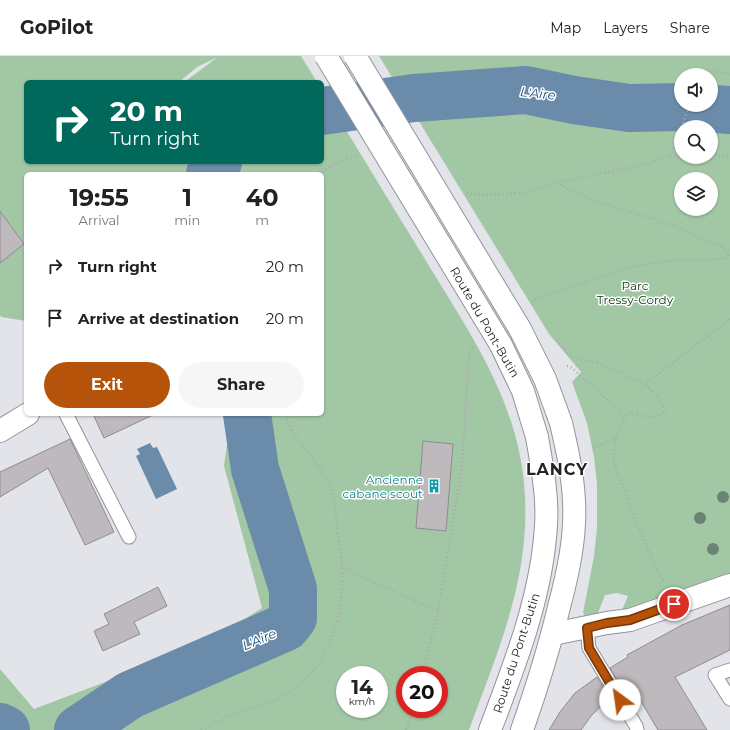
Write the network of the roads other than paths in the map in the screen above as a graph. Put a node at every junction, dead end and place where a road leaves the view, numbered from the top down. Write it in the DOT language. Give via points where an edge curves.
graph roads {
  1 [pos="326,56"];
  2 [pos="355,56"];
  3 [pos="25,416"];
  4 [pos="67,416"];
  5 [pos="0,431"];
  6 [pos="129,538"];
  7 [pos="730,585"];
  8 [pos="587,628"];
  9 [pos="552,634"];
  10 [pos="730,670"];
  11 [pos="730,699"];
  12 [pos="490,730"];
  13 [pos="522,730"];
  14 [pos="637,730"];
  1 -- 12 [label="main road, Route du Pont-Butin, bridge" via="501,345 523,391 537,437 544,479 546,524 540,570 526,627"];
  2 -- 9 [label="main road, Route du Pont-Butin, bridge" via="520,329 545,379 561,423 572,476 573,537"];
  3 -- 5 [label="main road"];
  4 -- 6 [label="lane"];
  7 -- 8 [label="main road" via="630,620"];
  8 -- 9 [label="main road"];
  8 -- 14 [label="lane" via="589,648"];
  9 -- 13 [label="main road, Route du Pont-Butin"];
  10 -- 11 [label="lane" via="715,675"];
}
